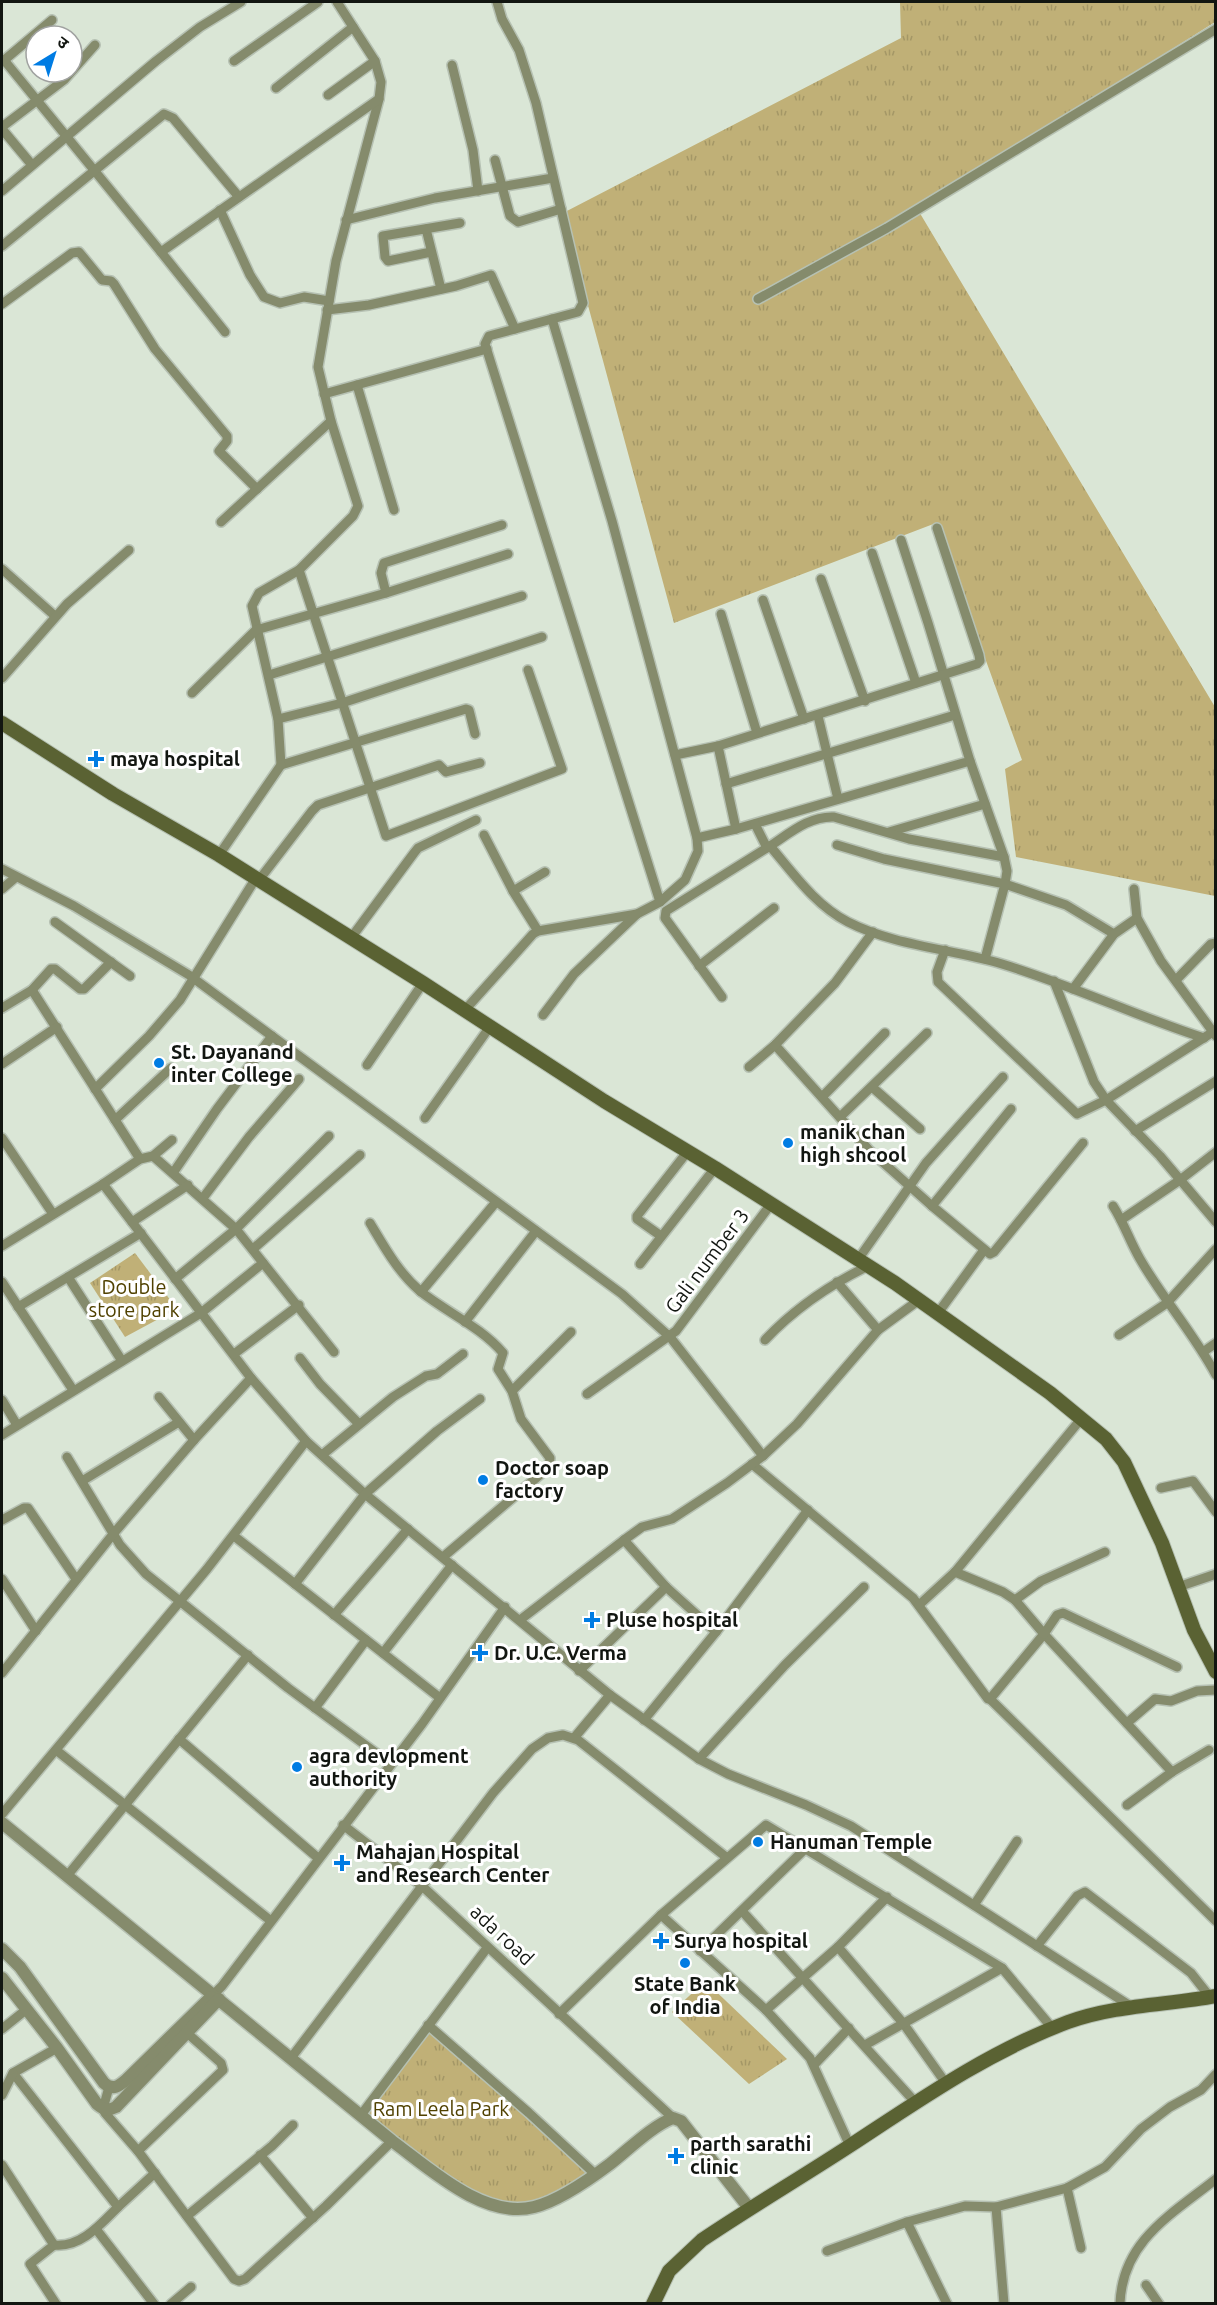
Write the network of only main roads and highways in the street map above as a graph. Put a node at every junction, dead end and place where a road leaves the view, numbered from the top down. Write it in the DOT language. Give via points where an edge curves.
graph roads {
  1 [pos="4,729"];
  2 [pos="1215,1672"];
  3 [pos="1213,1996"];
  4 [pos="653,2304"];
  1 -- 2 [label="main road" via="219,855 715,1168 919,1300 1050,1393 1106,1439 1124,1462"];
  3 -- 4 [label="main road" via="1080,2019 1019,2043 945,2082 702,2240 669,2271"];
}
